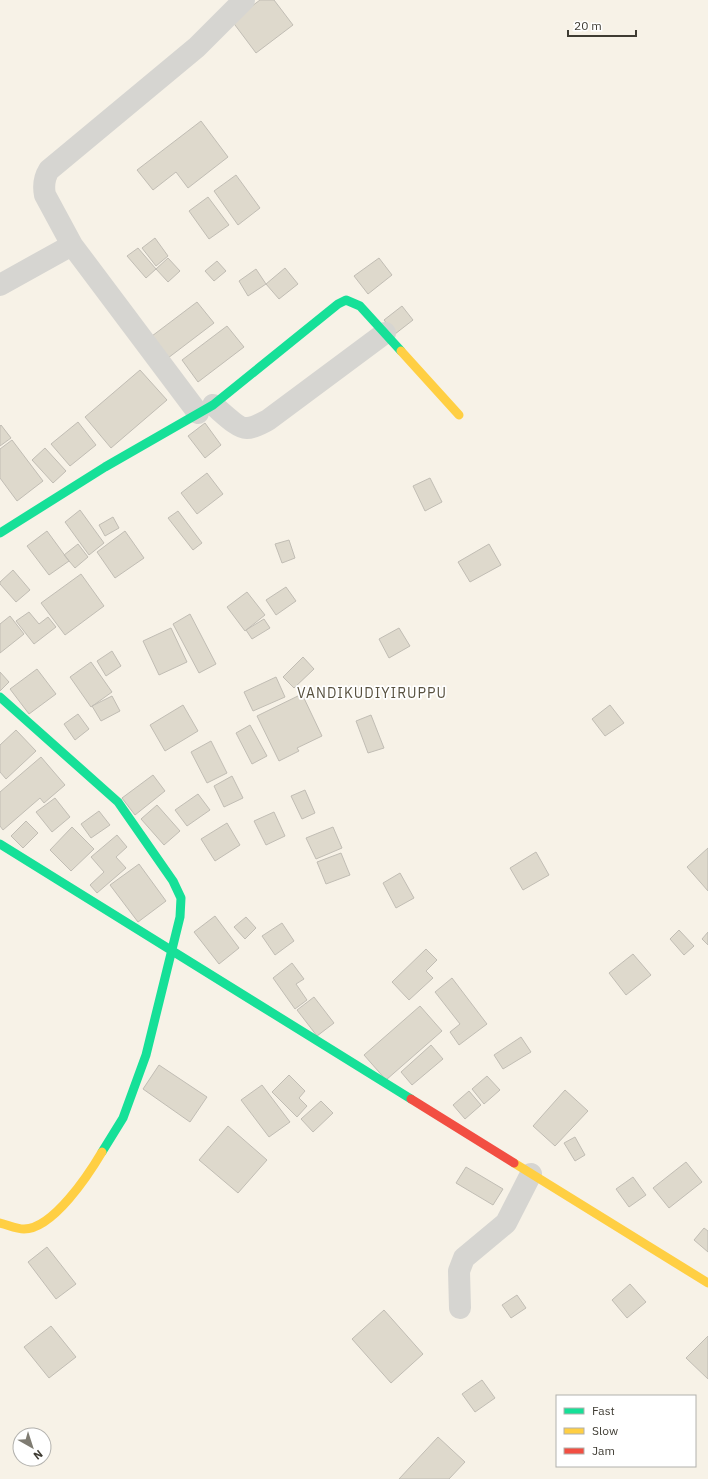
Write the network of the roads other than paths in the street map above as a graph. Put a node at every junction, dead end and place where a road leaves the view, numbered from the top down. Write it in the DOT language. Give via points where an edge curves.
graph roads {
  1 [pos="244,0"];
  2 [pos="72,245"];
  3 [pos="0,285"];
  4 [pos="385,333"];
  5 [pos="206,409"];
  6 [pos="459,414"];
  7 [pos="0,533"];
  8 [pos="0,696"];
  9 [pos="0,844"];
  10 [pos="172,951"];
  11 [pos="528,1180"];
  12 [pos="0,1223"];
  13 [pos="708,1283"];
  14 [pos="460,1308"];
  1 -- 2 [label="street" via="196,47 49,170 43,187 45,195"];
  2 -- 3 [label="street"];
  2 -- 5 [label="street"];
  4 -- 5 [label="street" via="268,420 252,427 246,429"];
  4 -- 5 [label="street" via="360,306 346,300"];
  4 -- 6 [label="street"];
  5 -- 7 [label="street" via="105,466"];
  8 -- 10 [label="street" via="118,802 164,868 181,898 180,917"];
  9 -- 10 [label="street"];
  10 -- 11 [label="street"];
  10 -- 12 [label="street" via="146,1055 123,1118 90,1173 63,1205 43,1223 25,1228"];
  11 -- 13 [label="street"];
  11 -- 14 [label="street" via="506,1223 464,1258 459,1271"];
}
